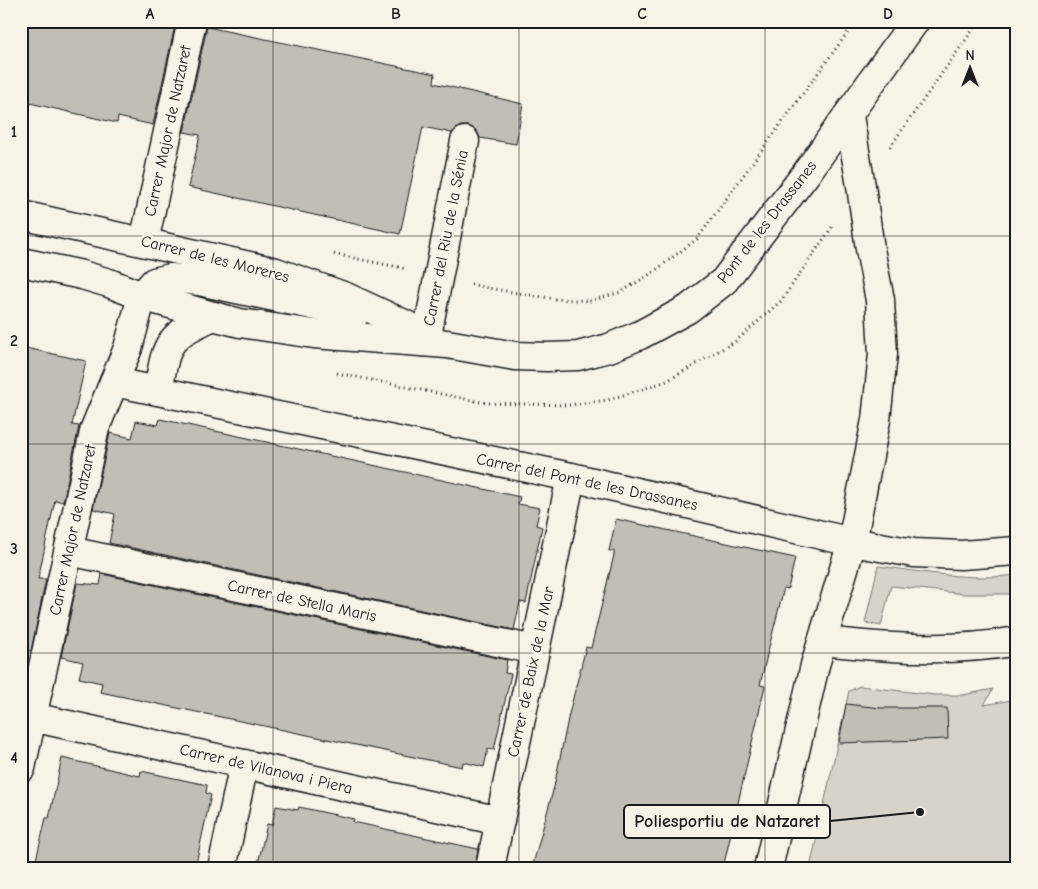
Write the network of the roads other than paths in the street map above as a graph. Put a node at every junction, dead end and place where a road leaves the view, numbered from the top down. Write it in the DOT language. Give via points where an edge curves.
graph roads {
  1 [pos="192,21"];
  2 [pos="916,21"];
  3 [pos="849,116"];
  4 [pos="465,141"];
  5 [pos="21,215"];
  6 [pos="144,242"];
  7 [pos="21,262"];
  8 [pos="142,296"];
  9 [pos="214,316"];
  10 [pos="426,334"];
  11 [pos="114,382"];
  12 [pos="158,391"];
  13 [pos="571,476"];
  14 [pos="852,542"];
  15 [pos="69,551"];
  16 [pos="1017,551"];
  17 [pos="823,640"];
  18 [pos="1017,641"];
  19 [pos="535,650"];
  20 [pos="32,717"];
  21 [pos="244,764"];
  22 [pos="21,768"];
  23 [pos="500,822"];
  24 [pos="222,868"];
  25 [pos="490,868"];
  26 [pos="768,868"];
  1 -- 6 [label="street, Carrer Major de Natzaret"];
  2 -- 3 [label="street, Pont de les Drassanes"];
  3 -- 10 [label="street, Pont de les Drassanes" via="724,281 688,309 640,335 578,356 548,358 515,356"];
  3 -- 14 [label="street" via="880,300 883,354 876,420"];
  4 -- 10 [label="street, Carrer del Riu de la Sénia"];
  5 -- 6 [label="street, Carrer de les Moreres"];
  6 -- 10 [label="street, Carrer de les Moreres" via="276,272 346,297"];
  7 -- 8 [label="street" via="91,278"];
  8 -- 9 [label="street"];
  8 -- 10 [label="street, Carrer de les Moreres" via="154,282 171,278 199,281"];
  8 -- 11 [label="street, Carrer Major de Natzaret" via="128,348"];
  9 -- 10 [label="street" via="314,334"];
  9 -- 12 [label="street" via="177,335 170,343 164,355"];
  11 -- 12 [label="street, Carrer del Pont de les Drassanes"];
  11 -- 15 [label="street, Carrer Major de Natzaret" via="95,428"];
  12 -- 13 [label="street, Carrer del Pont de les Drassanes"];
  13 -- 14 [label="street, Carrer del Pont de les Drassanes"];
  13 -- 19 [label="street, Carrer de Baix de la Mar"];
  14 -- 16 [label="street, Carrer del Pont de les Drassanes" via="923,553 961,555"];
  14 -- 17 [label="street"];
  15 -- 19 [label="street, Carrer de Stella Maris"];
  15 -- 20 [label="street, Carrer Major de Natzaret"];
  17 -- 18 [label="street" via="882,647 953,648"];
  17 -- 26 [label="street"];
  19 -- 23 [label="street, Carrer de Baix de la Mar"];
  20 -- 21 [label="street, Carrer de Vilanova i Piera"];
  20 -- 22 [label="street, Carrer Major de Natzaret"];
  21 -- 23 [label="street, Carrer de Vilanova i Piera"];
  21 -- 24 [label="street"];
  23 -- 25 [label="street, Carrer de Baix de la Mar"];
}
